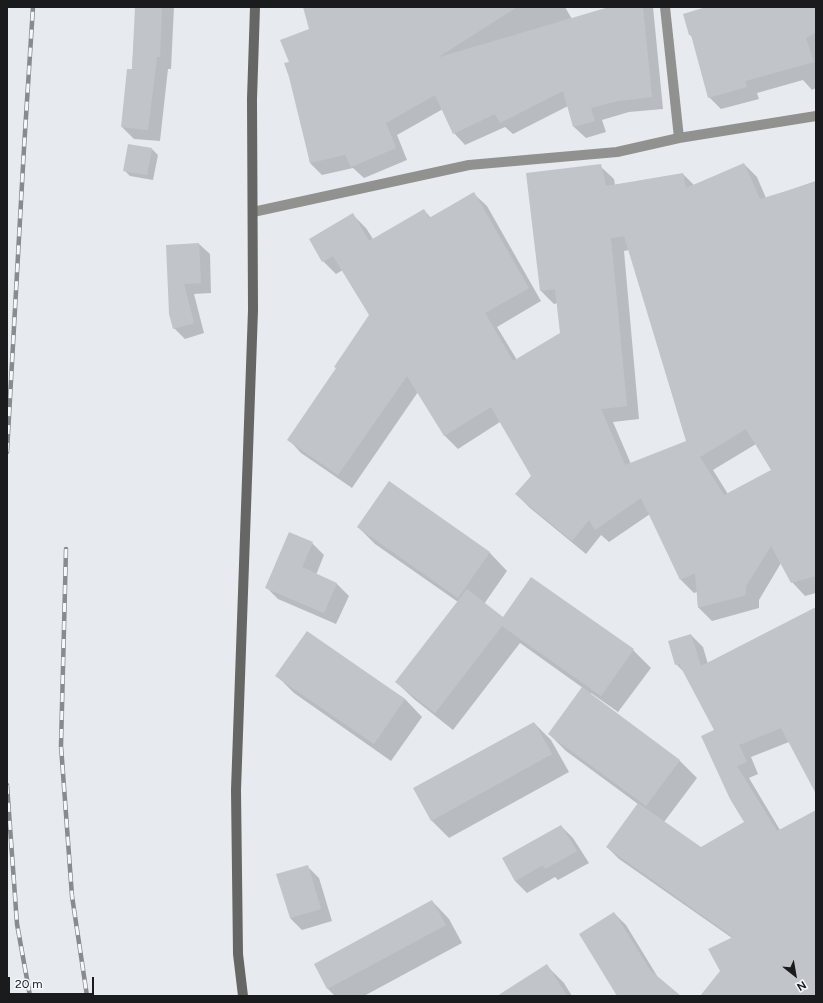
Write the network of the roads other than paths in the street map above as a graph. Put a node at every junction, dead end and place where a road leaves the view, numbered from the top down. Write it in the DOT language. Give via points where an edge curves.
graph roads {
  1 [pos="255,7"];
  2 [pos="665,7"];
  3 [pos="816,116"];
  4 [pos="679,138"];
  5 [pos="253,212"];
  6 [pos="243,996"];
  1 -- 5 [label="street" via="252,99"];
  2 -- 4 [label="street"];
  3 -- 4 [label="street"];
  4 -- 5 [label="street" via="617,152 469,165"];
  5 -- 6 [label="street" via="253,318 236,790 238,954"];
}
